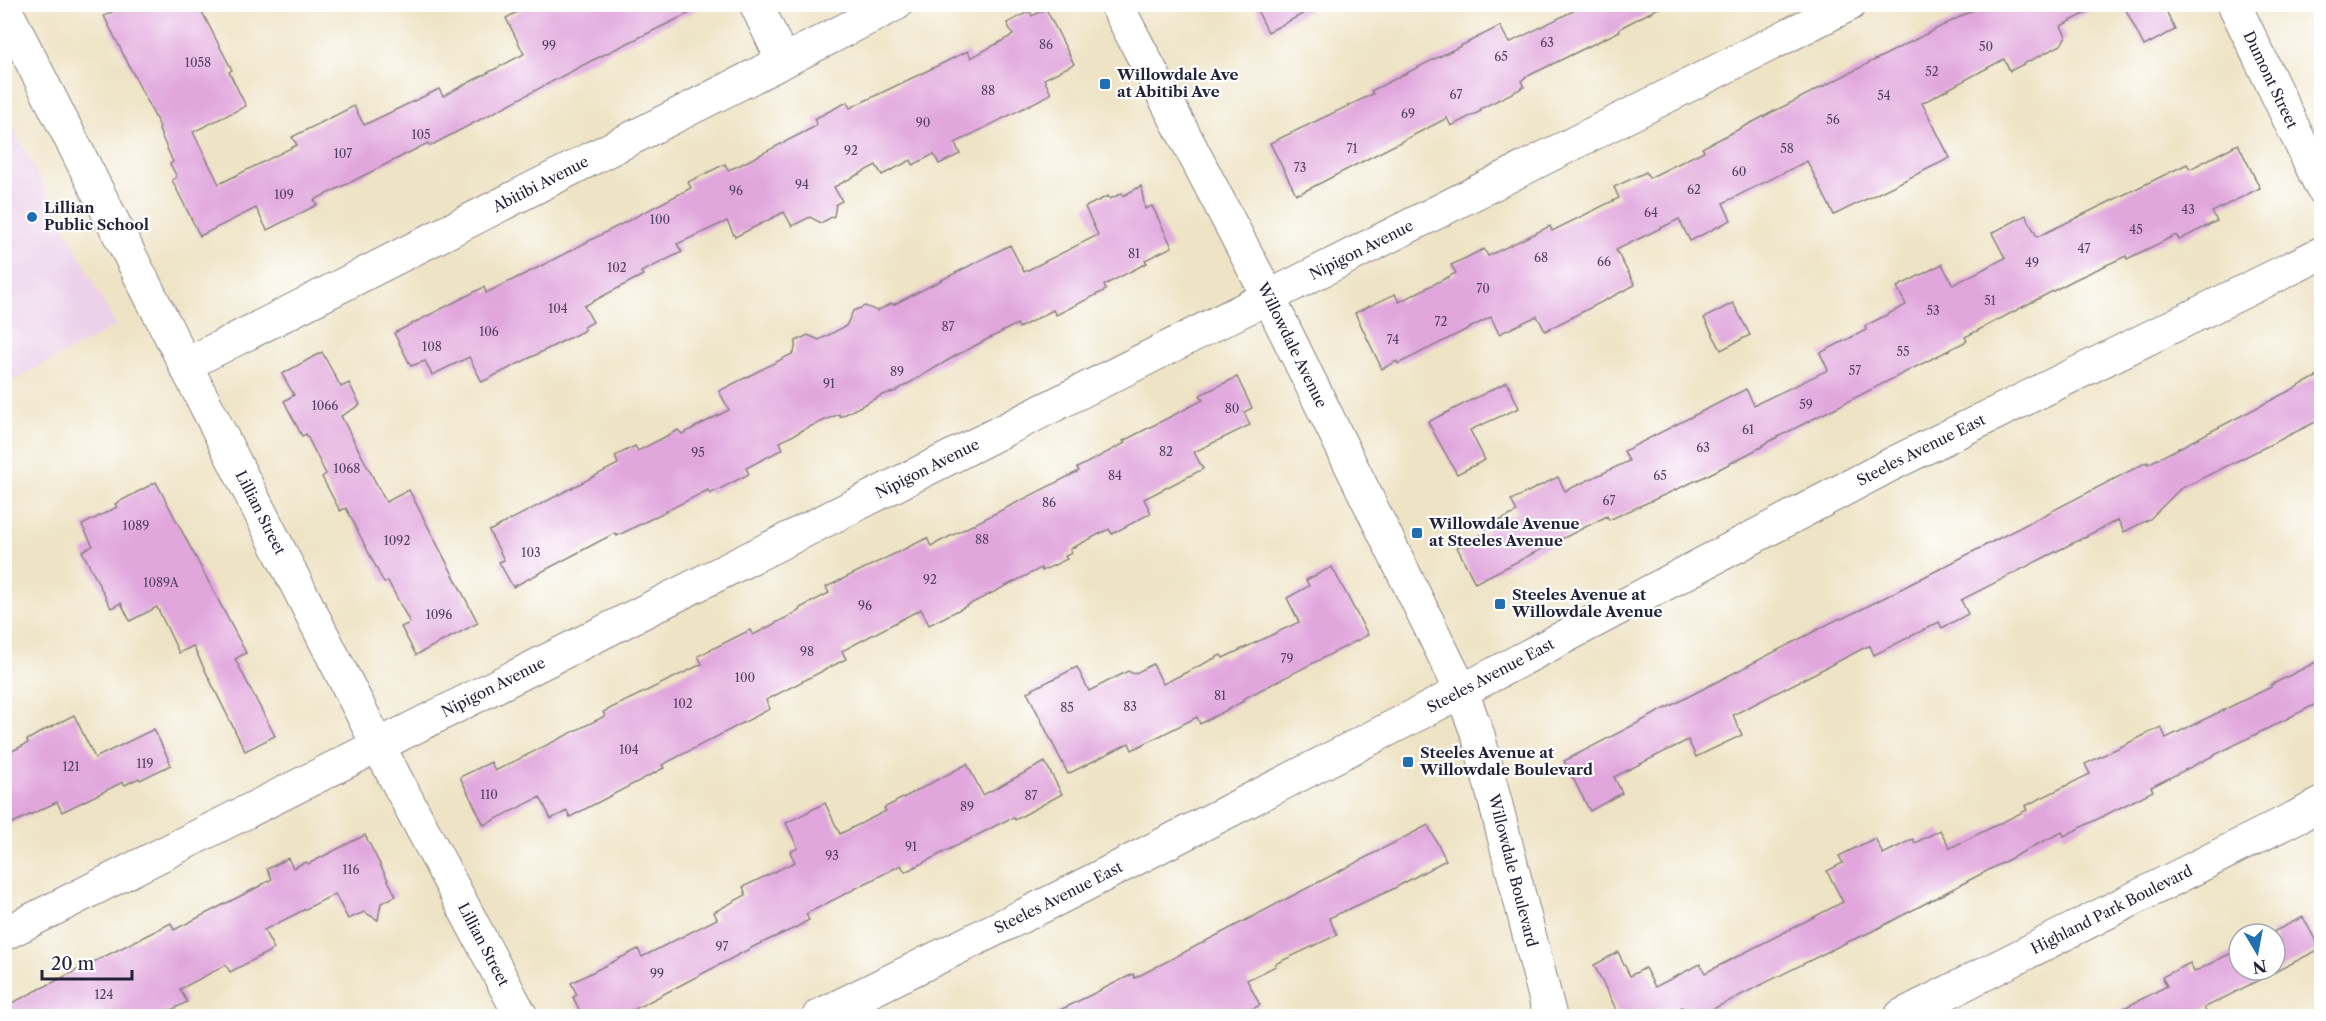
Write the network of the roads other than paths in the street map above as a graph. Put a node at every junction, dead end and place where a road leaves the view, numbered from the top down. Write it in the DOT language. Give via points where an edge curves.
graph roads {
  1 [pos="756,4"];
  2 [pos="896,4"];
  3 [pos="1116,4"];
  4 [pos="1850,4"];
  5 [pos="2234,4"];
  6 [pos="4,7"];
  7 [pos="783,61"];
  8 [pos="2322,188"];
  9 [pos="2322,253"];
  10 [pos="1269,298"];
  11 [pos="185,365"];
  12 [pos="1461,690"];
  13 [pos="379,747"];
  14 [pos="2322,804"];
  15 [pos="4,934"];
  16 [pos="521,1017"];
  17 [pos="819,1017"];
  18 [pos="1550,1017"];
  19 [pos="1901,1017"];
  1 -- 7 [label="street"];
  2 -- 7 [label="street, Abitibi Avenue"];
  3 -- 10 [label="street, Willowdale Avenue"];
  4 -- 10 [label="street, Nipigon Avenue"];
  5 -- 8 [label="street, Dumont Street"];
  6 -- 11 [label="street, Lillian Street"];
  7 -- 11 [label="street, Abitibi Avenue"];
  9 -- 12 [label="street, Steeles Avenue East" via="1892,464"];
  10 -- 12 [label="street, Willowdale Avenue"];
  10 -- 13 [label="street, Nipigon Avenue"];
  11 -- 13 [label="street, Lillian Street"];
  12 -- 17 [label="street, Steeles Avenue East"];
  12 -- 18 [label="street, Willowdale Boulevard" via="1484,756"];
  13 -- 15 [label="street, Nipigon Avenue"];
  13 -- 16 [label="street, Lillian Street"];
  14 -- 19 [label="street, Highland Park Boulevard"];
}
